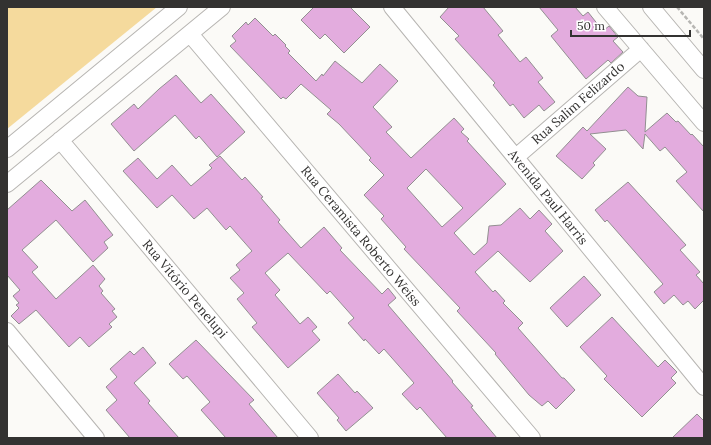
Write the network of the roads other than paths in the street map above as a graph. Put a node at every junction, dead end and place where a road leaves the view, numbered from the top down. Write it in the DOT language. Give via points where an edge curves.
graph roads {
  1 [pos="179,7"];
  2 [pos="222,7"];
  3 [pos="392,7"];
  4 [pos="605,7"];
  5 [pos="651,7"];
  6 [pos="190,34"];
  7 [pos="641,49"];
  8 [pos="704,70"];
  9 [pos="704,123"];
  10 [pos="60,140"];
  11 [pos="7,149"];
  12 [pos="516,157"];
  13 [pos="7,184"];
  14 [pos="7,331"];
  15 [pos="704,387"];
  16 [pos="96,438"];
  17 [pos="310,438"];
  18 [pos="532,438"];
  1 -- 11 [label="street"];
  2 -- 6 [label="street"];
  3 -- 12 [label="street, Avenida Paul Harris"];
  4 -- 7 [label="street"];
  5 -- 8 [label="street"];
  6 -- 10 [label="street"];
  6 -- 18 [label="street, Rua Ceramista Roberto Weiss"];
  7 -- 9 [label="street"];
  7 -- 12 [label="street, Rua Salim Felizardo"];
  10 -- 13 [label="street"];
  10 -- 17 [label="street, Rua Vitório Penelupi"];
  12 -- 15 [label="street, Avenida Paul Harris"];
  14 -- 16 [label="street"];
}
